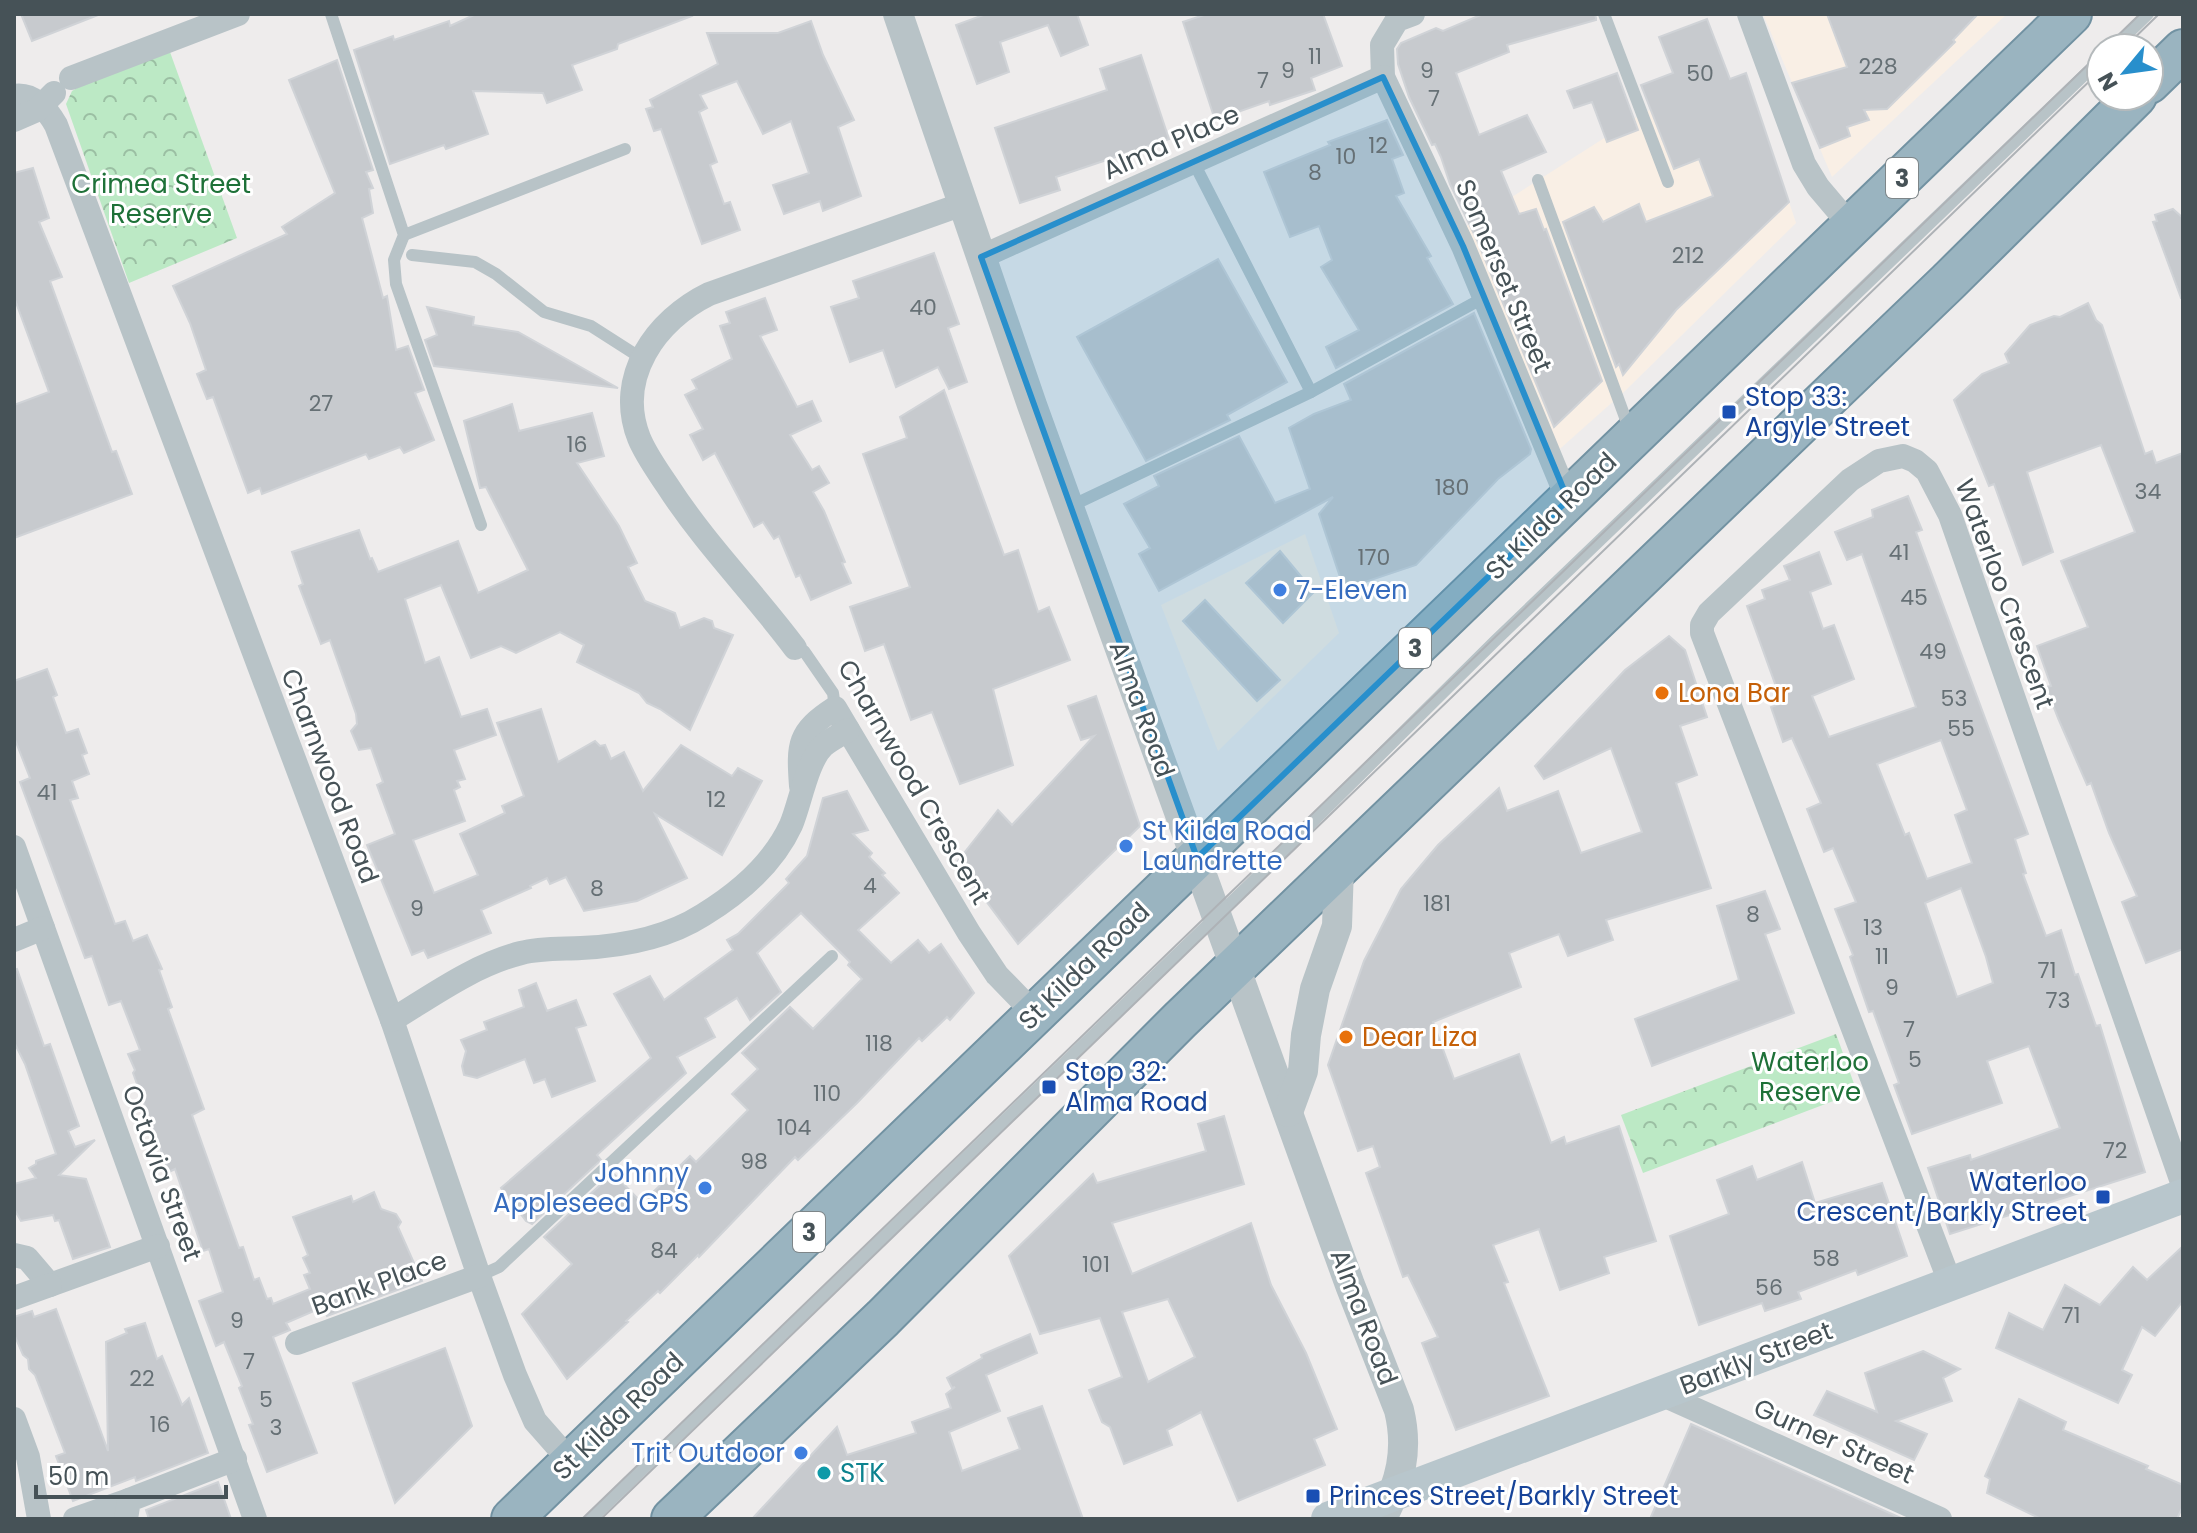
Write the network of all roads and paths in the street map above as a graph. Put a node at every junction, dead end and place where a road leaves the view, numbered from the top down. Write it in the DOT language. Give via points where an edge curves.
graph roads {
  1 [pos="238,14"];
  2 [pos="331,14"];
  3 [pos="898,14"];
  4 [pos="1413,14"];
  5 [pos="1604,14"];
  6 [pos="1749,14"];
  7 [pos="2071,14"];
  8 [pos="2148,14"];
  9 [pos="2129,32"];
  10 [pos="2181,55"];
  11 [pos="2165,69"];
  12 [pos="2085,74"];
  13 [pos="1383,77"];
  14 [pos="56,93"];
  15 [pos="14,96"];
  16 [pos="2120,112"];
  17 [pos="14,120"];
  18 [pos="625,149"];
  19 [pos="1194,163"];
  20 [pos="1538,180"];
  21 [pos="1668,182"];
  22 [pos="963,204"];
  23 [pos="1851,226"];
  24 [pos="404,235"];
  25 [pos="412,255"];
  26 [pos="981,257"];
  27 [pos="1485,297"];
  28 [pos="641,358"];
  29 [pos="1311,392"];
  30 [pos="1632,438"];
  31 [pos="1568,500"];
  32 [pos="1069,507"];
  33 [pos="481,525"];
  34 [pos="795,648"];
  35 [pos="835,708"];
  36 [pos="848,730"];
  37 [pos="798,804"];
  38 [pos="14,847"];
  39 [pos="1197,858"];
  40 [pos="1339,867"];
  41 [pos="1218,914"];
  42 [pos="43,928"];
  43 [pos="14,940"];
  44 [pos="832,956"];
  45 [pos="1236,968"];
  46 [pos="1034,1013"];
  47 [pos="392,1020"];
  48 [pos="1288,1112"];
  49 [pos="2183,1185"];
  50 [pos="2183,1196"];
  51 [pos="158,1246"];
  52 [pos="14,1255"];
  53 [pos="479,1276"];
  54 [pos="50,1285"];
  55 [pos="1951,1285"];
  56 [pos="14,1298"];
  57 [pos="297,1343"];
  58 [pos="1661,1394"];
  59 [pos="14,1419"];
  60 [pos="235,1459"];
  61 [pos="571,1462"];
  62 [pos="1388,1506"];
  63 [pos="127,1510"];
  64 [pos="1911,1513"];
  65 [pos="39,1519"];
  66 [pos="75,1519"];
  67 [pos="255,1519"];
  68 [pos="512,1519"];
  69 [pos="591,1519"];
  70 [pos="672,1519"];
  71 [pos="1328,1519"];
  72 [pos="1940,1519"];
  1 -- 14 [label="street"];
  2 -- 24 [label="lane"];
  3 -- 22 [label="street, Alma Road"];
  4 -- 13 [label="street" via="1397,20 1382,45"];
  5 -- 21 [label="lane"];
  6 -- 23 [label="street" via="1804,164"];
  7 -- 23 [label="highway, St Kilda Road / 3"];
  8 -- 9 [label="lane"];
  10 -- 11 [label="highway"];
  12 -- 41 [label="lane"];
  13 -- 19 [label="street, Alma Place"];
  13 -- 27 [label="street, Somerset Street"];
  14 -- 15 [label="street"];
  14 -- 17 [label="street"];
  14 -- 47 [label="street, Charnwood Road" via="51,116"];
  16 -- 40 [label="highway"];
  18 -- 24 [label="lane"];
  19 -- 26 [label="street, Alma Place"];
  19 -- 29 [label="lane"];
  20 -- 30 [label="lane"];
  22 -- 26 [label="street, Alma Road"];
  22 -- 28 [label="street, Charnwood Crescent" via="709,294 674,316"];
  23 -- 30 [label="highway, St Kilda Road / 3"];
  24 -- 33 [label="lane" via="394,260 396,284"];
  25 -- 28 [label="lane" via="475,262 544,312 599,330"];
  26 -- 32 [label="street, Alma Road"];
  27 -- 29 [label="lane"];
  27 -- 31 [label="street, Somerset Street"];
  28 -- 34 [label="street, Charnwood Crescent" via="633,402 648,455 712,549"];
  29 -- 32 [label="lane"];
  30 -- 31 [label="highway, St Kilda Road / 3"];
  31 -- 39 [label="highway, St Kilda Road / 3"];
  32 -- 39 [label="street, Alma Road"];
  34 -- 35 [label="lane, Charnwood Crescent" via="804,651 826,682"];
  35 -- 36 [label="street, Charnwood Crescent"];
  35 -- 37 [label="street" via="811,725 802,739"];
  36 -- 37 [label="street" via="819,750"];
  36 -- 46 [label="street, Charnwood Crescent" via="969,933 997,975"];
  37 -- 47 [label="street" via="776,851 730,898 700,917 647,939 524,952 503,959"];
  38 -- 42 [label="street, Octavia Street"];
  39 -- 41 [label="street, Alma Road"];
  39 -- 46 [label="highway, St Kilda Road / 3"];
  40 -- 45 [label="highway"];
  40 -- 48 [label="street" via="1337,926 1315,989 1303,1071"];
  41 -- 45 [label="street, Alma Road"];
  41 -- 69 [label="lane"];
  42 -- 43 [label="street"];
  42 -- 51 [label="street, Octavia Street"];
  44 -- 53 [label="lane" via="499,1267"];
  45 -- 48 [label="street, Alma Road"];
  45 -- 70 [label="highway"];
  46 -- 61 [label="highway, St Kilda Road / 3"];
  47 -- 53 [label="street, Charnwood Road"];
  48 -- 62 [label="street, Alma Road" via="1399,1410 1404,1461"];
  49 -- 55 [label="street, Waterloo Crescent" via="1950,515 1927,471 1915,461 1903,456 1879,461 1850,480 1709,613 1702,633"];
  50 -- 55 [label="main road, Barkly Street"];
  51 -- 54 [label="street"];
  51 -- 60 [label="street, Octavia Street"];
  52 -- 54 [label="street" via="27,1258"];
  53 -- 57 [label="street, Bank Place"];
  53 -- 61 [label="street, Charnwood Road" via="535,1421"];
  54 -- 56 [label="street"];
  55 -- 58 [label="main road, Barkly Street"];
  58 -- 62 [label="main road, Barkly Street"];
  58 -- 64 [label="street, Gurner Street"];
  59 -- 65 [label="street" via="28,1457"];
  60 -- 63 [label="street"];
  60 -- 67 [label="street, Octavia Street"];
  61 -- 68 [label="highway, St Kilda Road / 3"];
  62 -- 71 [label="main road, Barkly Street"];
  63 -- 66 [label="street"];
  64 -- 72 [label="street, Gurner Street"];
}
